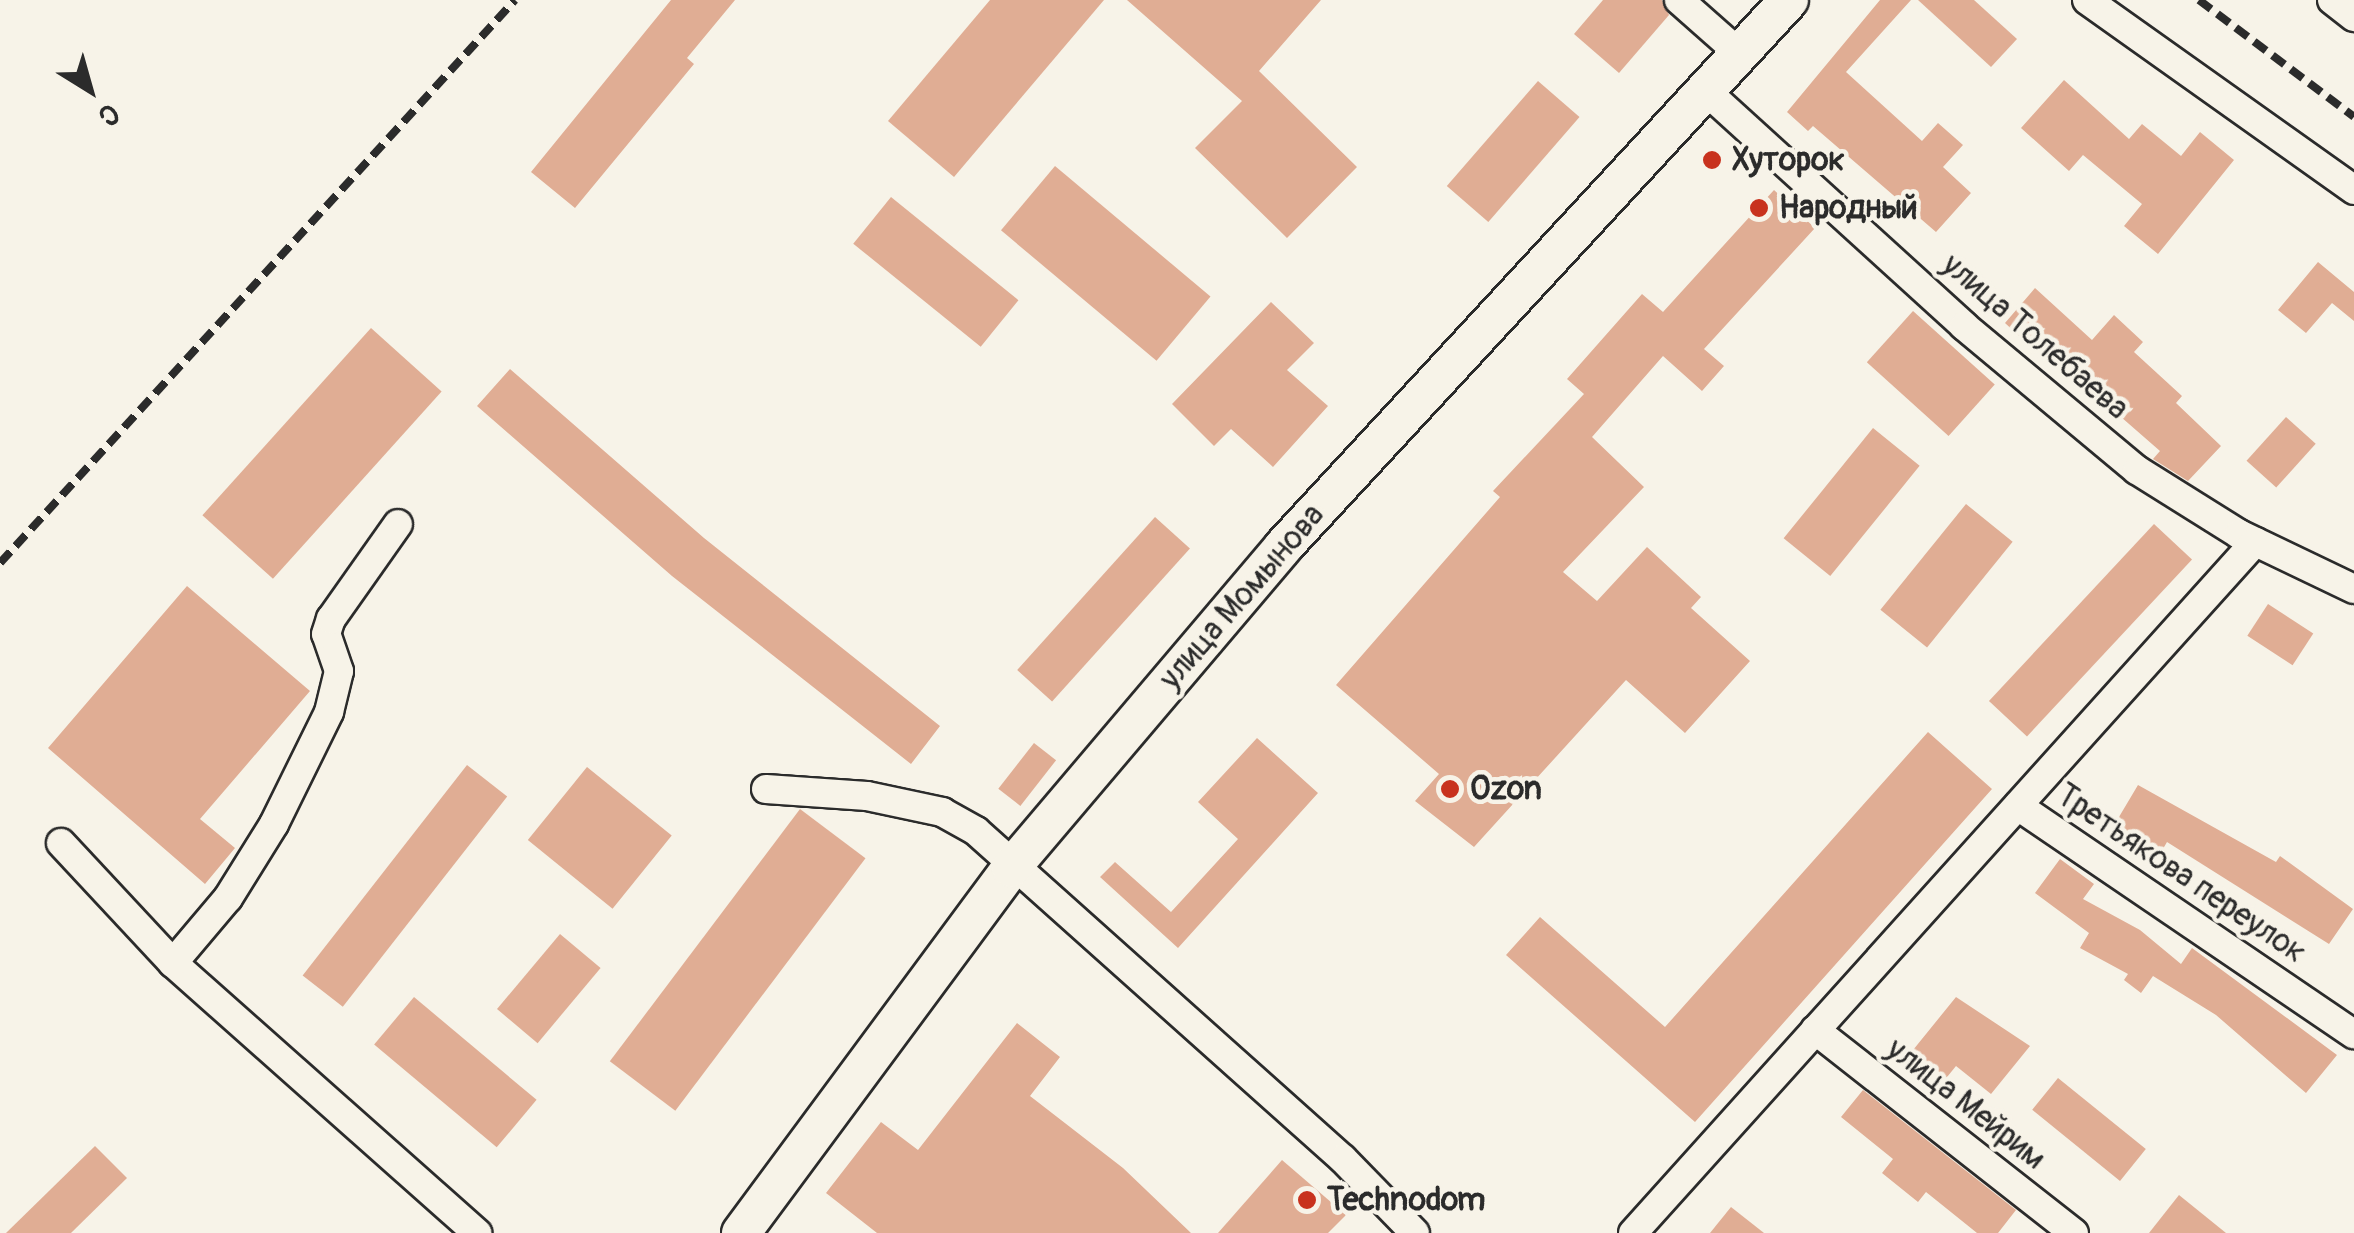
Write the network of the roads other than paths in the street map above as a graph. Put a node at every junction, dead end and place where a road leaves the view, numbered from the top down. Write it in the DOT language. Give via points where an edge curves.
graph roads {
  1 [pos="1679,0"];
  2 [pos="1789,0"];
  3 [pos="2087,0"];
  4 [pos="2332,0"];
  5 [pos="2354,17"];
  6 [pos="1739,53"];
  7 [pos="1706,90"];
  8 [pos="2354,190"];
  9 [pos="398,524"];
  10 [pos="2255,542"];
  11 [pos="2354,589"];
  12 [pos="766,789"];
  13 [pos="2018,806"];
  14 [pos="61,843"];
  15 [pos="1011,868"];
  16 [pos="172,963"];
  17 [pos="1816,1030"];
  18 [pos="2354,1034"];
  19 [pos="477,1233"];
  20 [pos="741,1233"];
  21 [pos="1415,1233"];
  22 [pos="1632,1233"];
  23 [pos="2074,1233"];
  1 -- 6 [label="street"];
  2 -- 6 [label="main road, улица Момынова"];
  3 -- 8 [label="street"];
  4 -- 5 [label="street"];
  6 -- 7 [label="main road, улица Момынова"];
  7 -- 10 [label="street, улица Толебаева" via="1964,326 2137,470"];
  7 -- 15 [label="main road, улица Момынова" via="1300,527"];
  9 -- 16 [label="street" via="332,619 326,634 339,671 329,712 274,824 228,898"];
  10 -- 11 [label="street, улица Толебаева"];
  10 -- 13 [label="street"];
  12 -- 15 [label="street" via="814,788 942,812 976,831"];
  13 -- 17 [label="street"];
  13 -- 18 [label="street, Третьякова переулок"];
  14 -- 16 [label="street"];
  15 -- 20 [label="main road, улица Момынова"];
  15 -- 21 [label="street" via="1344,1160"];
  16 -- 19 [label="street"];
  17 -- 22 [label="street"];
  17 -- 23 [label="street, улица Мейрим"];
}
